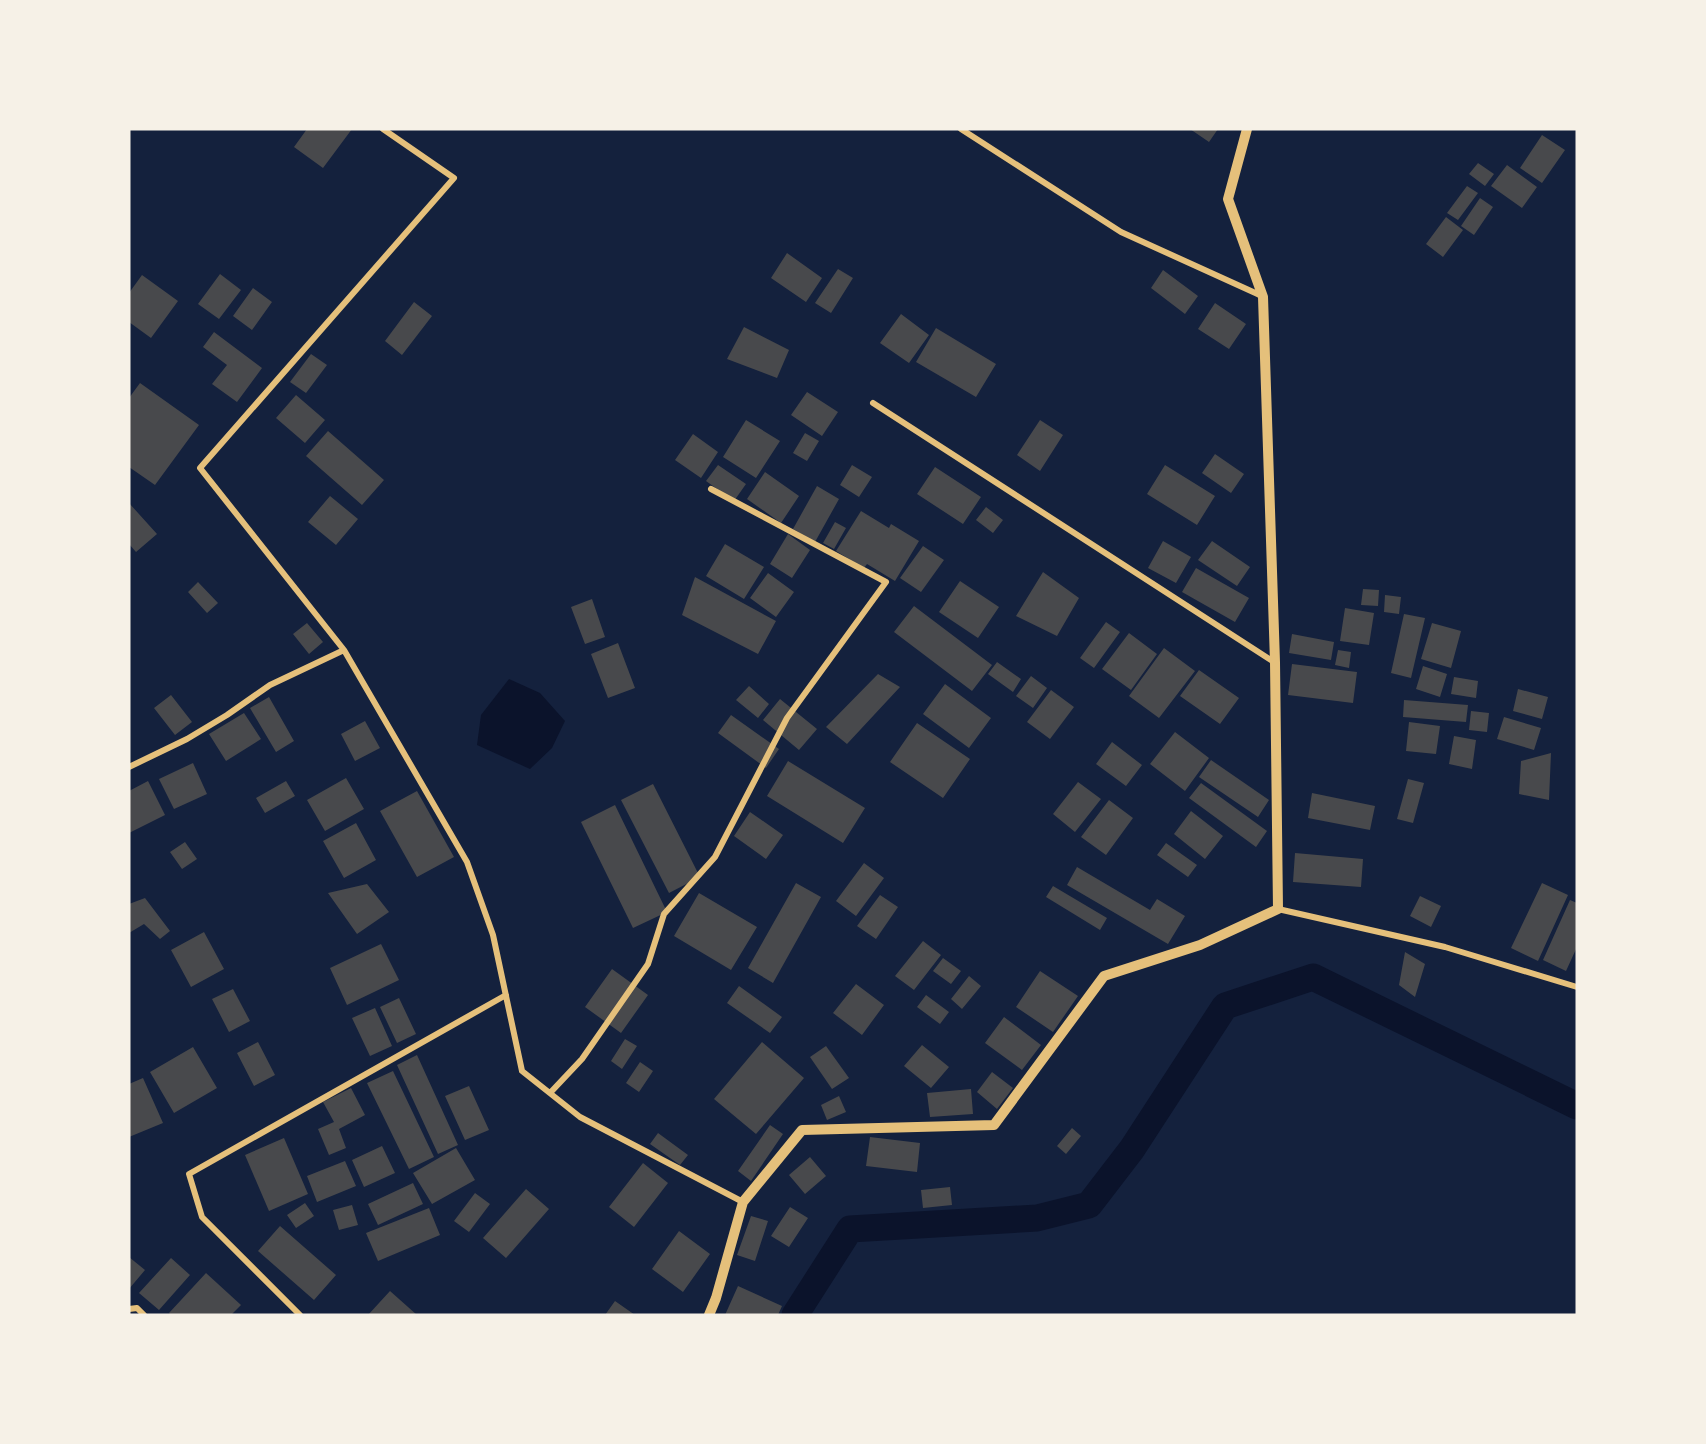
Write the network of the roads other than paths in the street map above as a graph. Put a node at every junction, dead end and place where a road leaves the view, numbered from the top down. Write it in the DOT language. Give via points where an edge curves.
graph roads {
  1 [pos="383,129"];
  2 [pos="960,129"];
  3 [pos="1247,129"];
  4 [pos="1263,297"];
  5 [pos="873,403"];
  6 [pos="711,489"];
  7 [pos="344,650"];
  8 [pos="1275,662"];
  9 [pos="129,767"];
  10 [pos="1278,909"];
  11 [pos="1577,987"];
  12 [pos="506,995"];
  13 [pos="550,1093"];
  14 [pos="743,1202"];
  15 [pos="129,1310"];
  16 [pos="144,1315"];
  17 [pos="300,1315"];
  18 [pos="709,1315"];
  1 -- 7 [label="street" via="454,178 200,468"];
  2 -- 4 [label="street" via="1121,232"];
  3 -- 4 [label="street" via="1228,199"];
  4 -- 8 [label="street"];
  5 -- 8 [label="street"];
  6 -- 13 [label="street" via="886,582 787,718 716,857 664,914 648,964 582,1059"];
  7 -- 9 [label="street" via="270,685 187,739"];
  7 -- 12 [label="street" via="467,862 493,935"];
  8 -- 10 [label="street"];
  10 -- 11 [label="street" via="1445,947"];
  10 -- 14 [label="street" via="1200,945 1104,976 994,1125 802,1130"];
  12 -- 13 [label="street" via="522,1071"];
  12 -- 17 [label="street" via="189,1174 202,1217"];
  13 -- 14 [label="street" via="580,1117"];
  14 -- 18 [label="street"];
  15 -- 16 [label="street" via="137,1308"];
}
